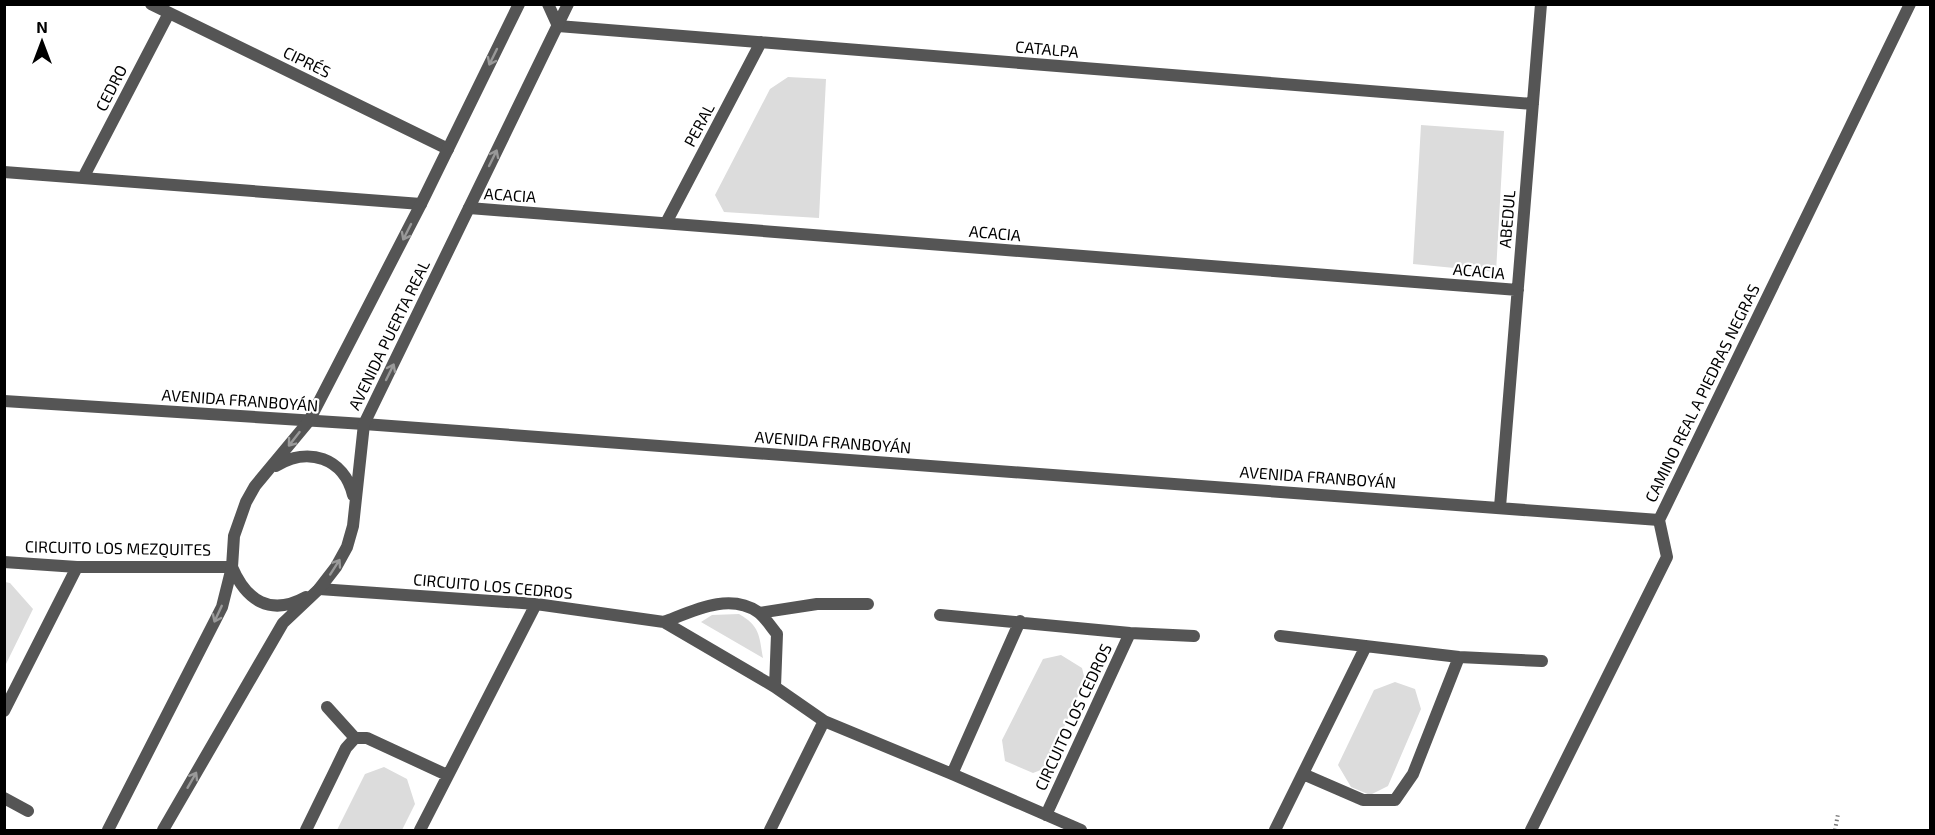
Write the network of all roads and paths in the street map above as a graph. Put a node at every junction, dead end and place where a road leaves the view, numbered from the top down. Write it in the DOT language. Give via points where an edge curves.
graph roads {
  1 [pos="151,4"];
  2 [pos="519,4"];
  3 [pos="548,4"];
  4 [pos="568,4"];
  5 [pos="1541,4"];
  6 [pos="1910,4"];
  7 [pos="169,13"];
  8 [pos="558,26"];
  9 [pos="761,42"];
  10 [pos="1533,104"];
  11 [pos="448,149"];
  12 [pos="4,172"];
  13 [pos="83,178"];
  14 [pos="421,204"];
  15 [pos="469,208"];
  16 [pos="666,223"];
  17 [pos="1518,290"];
  18 [pos="4,401"];
  19 [pos="309,420"];
  20 [pos="364,424"];
  21 [pos="269,471"];
  22 [pos="1500,507"];
  23 [pos="1659,520"];
  24 [pos="353,526"];
  25 [pos="4,562"];
  26 [pos="77,567"];
  27 [pos="232,567"];
  28 [pos="319,589"];
  29 [pos="536,604"];
  30 [pos="868,604"];
  31 [pos="759,613"];
  32 [pos="940,615"];
  33 [pos="1020,621"];
  34 [pos="664,622"];
  35 [pos="1130,633"];
  36 [pos="1194,636"];
  37 [pos="1280,636"];
  38 [pos="1366,646"];
  39 [pos="1459,657"];
  40 [pos="1542,661"];
  41 [pos="775,687"];
  42 [pos="327,707"];
  43 [pos="4,711"];
  44 [pos="824,722"];
  45 [pos="355,738"];
  46 [pos="952,774"];
  47 [pos="1303,774"];
  48 [pos="447,775"];
  49 [pos="4,798"];
  50 [pos="28,811"];
  51 [pos="1838,814"];
  52 [pos="1046,815"];
  53 [pos="108,831"];
  54 [pos="163,831"];
  55 [pos="306,831"];
  56 [pos="420,831"];
  57 [pos="770,831"];
  58 [pos="1081,831"];
  59 [pos="1275,831"];
  60 [pos="1530,831"];
  61 [pos="1835,831"];
  1 -- 7 [label="street, CIPRÉS"];
  2 -- 11 [label="street, AVENIDA PUERTA REAL, one-way"];
  3 -- 8 [label="street"];
  4 -- 8 [label="street, AVENIDA PUERTA REAL"];
  5 -- 10 [label="street, ABEDUL"];
  6 -- 23 [label="street, CAMINO REAL A PIEDRAS NEGRAS"];
  7 -- 11 [label="street, CIPRÉS"];
  7 -- 13 [label="street, CEDRO"];
  8 -- 9 [label="street, CATALPA"];
  15 -- 8 [label="street, AVENIDA PUERTA REAL, one-way"];
  9 -- 10 [label="street, CATALPA"];
  9 -- 16 [label="street, PERAL"];
  10 -- 17 [label="street, ABEDUL"];
  11 -- 14 [label="street, AVENIDA PUERTA REAL"];
  12 -- 13 [label="street"];
  13 -- 14 [label="street"];
  14 -- 19 [label="street, AVENIDA PUERTA REAL, one-way"];
  15 -- 16 [label="street, ACACIA"];
  20 -- 15 [label="street, AVENIDA PUERTA REAL, one-way"];
  16 -- 17 [label="street, ACACIA"];
  17 -- 22 [label="street, ABEDUL"];
  18 -- 19 [label="street, AVENIDA FRANBOYÁN"];
  19 -- 20 [label="street, AVENIDA FRANBOYÁN"];
  19 -- 21 [label="street, AVENIDA PUERTA REAL, one-way"];
  20 -- 22 [label="street, AVENIDA FRANBOYÁN"];
  20 -- 24 [label="street, AVENIDA PUERTA REAL"];
  21 -- 24 [label="street" via="300,457 329,461 340,468 349,479 354,502"];
  21 -- 27 [label="street, AVENIDA PUERTA REAL" via="255,486 241,512 234,536"];
  22 -- 23 [label="street, AVENIDA FRANBOYÁN"];
  23 -- 60 [label="street, CAMINO REAL A PIEDRAS NEGRAS" via="1667,557"];
  28 -- 24 [label="street, AVENIDA PUERTA REAL, one-way" via="343,555"];
  25 -- 26 [label="street, CIRCUITO LOS MEZQUITES"];
  26 -- 27 [label="street, CIRCUITO LOS MEZQUITES"];
  26 -- 43 [label="street"];
  27 -- 28 [label="street" via="246,593 263,603 286,605"];
  27 -- 53 [label="street, AVENIDA PUERTA REAL, one-way" via="222,607"];
  28 -- 29 [label="street, CIRCUITO LOS CEDROS"];
  54 -- 28 [label="street, AVENIDA PUERTA REAL, one-way" via="283,623"];
  29 -- 34 [label="street, CIRCUITO LOS CEDROS"];
  29 -- 48 [label="street"];
  30 -- 31 [label="street, CIRCUITO LOS CEDROS" via="816,604"];
  31 -- 34 [label="street, CIRCUITO LOS CEDROS" via="737,603 705,606"];
  31 -- 41 [label="street" via="777,634"];
  32 -- 33 [label="street, CIRCUITO LOS CEDROS"];
  33 -- 35 [label="street, CIRCUITO LOS CEDROS"];
  33 -- 46 [label="street"];
  34 -- 41 [label="street, CIRCUITO LOS CEDROS"];
  35 -- 36 [label="street, CIRCUITO LOS CEDROS"];
  35 -- 52 [label="street, CIRCUITO LOS CEDROS"];
  37 -- 38 [label="street"];
  38 -- 39 [label="street"];
  38 -- 47 [label="street"];
  39 -- 40 [label="street"];
  39 -- 47 [label="street" via="1413,774 1395,800 1364,800"];
  41 -- 44 [label="street, CIRCUITO LOS CEDROS"];
  42 -- 45 [label="street"];
  44 -- 46 [label="street, CIRCUITO LOS CEDROS"];
  44 -- 57 [label="street"];
  45 -- 48 [label="street" via="367,738"];
  45 -- 55 [label="street" via="346,748"];
  46 -- 52 [label="street, CIRCUITO LOS CEDROS"];
  47 -- 59 [label="street"];
  48 -- 56 [label="street"];
  49 -- 50 [label="street"];
  51 -- 61 [label="path"];
  52 -- 58 [label="street, CIRCUITO LOS CEDROS"];
}
